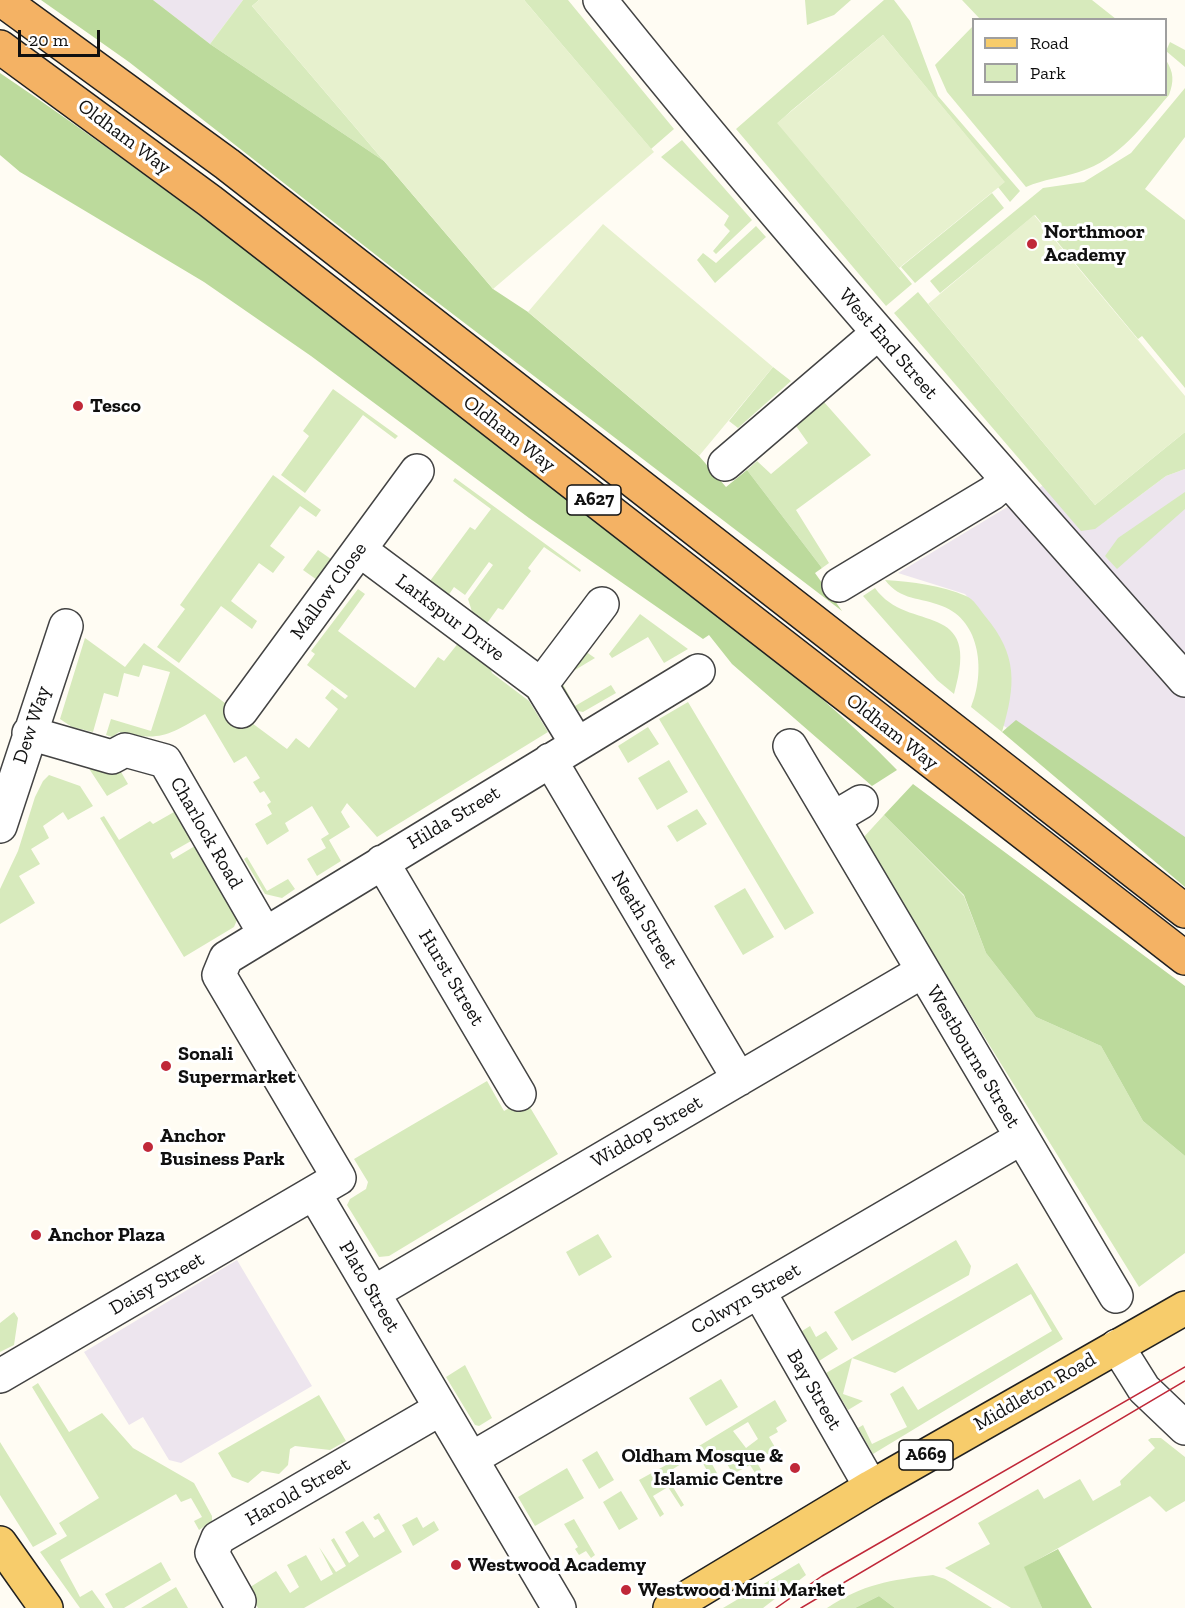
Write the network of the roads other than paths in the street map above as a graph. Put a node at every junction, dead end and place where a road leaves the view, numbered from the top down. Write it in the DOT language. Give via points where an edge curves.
graph roads {
  1 [pos="2,0"];
  2 [pos="600,0"];
  3 [pos="0,47"];
  4 [pos="878,333"];
  5 [pos="725,464"];
  6 [pos="417,471"];
  7 [pos="1008,480"];
  8 [pos="360,550"];
  9 [pos="839,585"];
  10 [pos="602,604"];
  11 [pos="66,626"];
  12 [pos="698,670"];
  13 [pos="1185,680"];
  14 [pos="541,685"];
  15 [pos="241,711"];
  16 [pos="29,733"];
  17 [pos="790,746"];
  18 [pos="564,752"];
  19 [pos="0,825"];
  20 [pos="382,862"];
  21 [pos="1185,911"];
  22 [pos="265,934"];
  23 [pos="1185,957"];
  24 [pos="922,971"];
  25 [pos="739,1079"];
  26 [pos="519,1094"];
  27 [pos="1021,1138"];
  28 [pos="315,1193"];
  29 [pos="759,1292"];
  30 [pos="373,1293"];
  31 [pos="1116,1296"];
  32 [pos="1185,1308"];
  33 [pos="1117,1346"];
  34 [pos="0,1376"];
  35 [pos="440,1409"];
  36 [pos="1185,1428"];
  37 [pos="471,1459"];
  38 [pos="871,1487"];
  39 [pos="0,1543"];
  40 [pos="239,1601"];
  41 [pos="46,1608"];
  42 [pos="559,1608"];
  43 [pos="670,1608"];
  1 -- 21 [label="highway, Oldham Way / A627" via="227,164"];
  2 -- 4 [label="street, West End Street"];
  3 -- 23 [label="highway, Oldham Way / A627" via="210,201"];
  4 -- 5 [label="street"];
  4 -- 7 [label="street, West End Street"];
  6 -- 8 [label="street, Mallow Close"];
  7 -- 9 [label="street"];
  7 -- 13 [label="street, West End Street"];
  8 -- 14 [label="street, Larkspur Drive"];
  8 -- 15 [label="street, Mallow Close"];
  10 -- 14 [label="street"];
  11 -- 16 [label="street, Dew Way"];
  12 -- 18 [label="street, Hilda Street"];
  14 -- 18 [label="street, Larkspur Drive"];
  16 -- 19 [label="street, Dew Way"];
  16 -- 22 [label="street, Charlock Road" via="112,757 125,750 165,761"];
  17 -- 24 [label="street, Westbourne Street" via="847,810"];
  18 -- 20 [label="street, Hilda Street"];
  18 -- 25 [label="street, Neath Street"];
  20 -- 22 [label="street, Hilda Street"];
  20 -- 26 [label="street, Hurst Street"];
  22 -- 28 [label="street, Hilda Street" via="226,958 219,975 339,1178"];
  24 -- 25 [label="street, Widdop Street"];
  24 -- 27 [label="street, Westbourne Street"];
  25 -- 30 [label="street, Widdop Street"];
  27 -- 29 [label="street, Colwyn Street"];
  27 -- 31 [label="street, Westbourne Street"];
  28 -- 30 [label="street, Plato Street"];
  28 -- 34 [label="street, Daisy Street"];
  29 -- 37 [label="street, Colwyn Street"];
  29 -- 38 [label="street, Bay Street"];
  30 -- 35 [label="street, Plato Street"];
  32 -- 33 [label="main road, Middleton Road / A669"];
  33 -- 36 [label="street" via="1144,1389"];
  33 -- 38 [label="main road, Middleton Road / A669"];
  35 -- 37 [label="street, Plato Street"];
  35 -- 40 [label="street, Harold Street" via="218,1538 212,1553"];
  37 -- 42 [label="street, Plato Street"];
  38 -- 43 [label="main road, Middleton Road / A669"];
  39 -- 41 [label="main road"];
}
